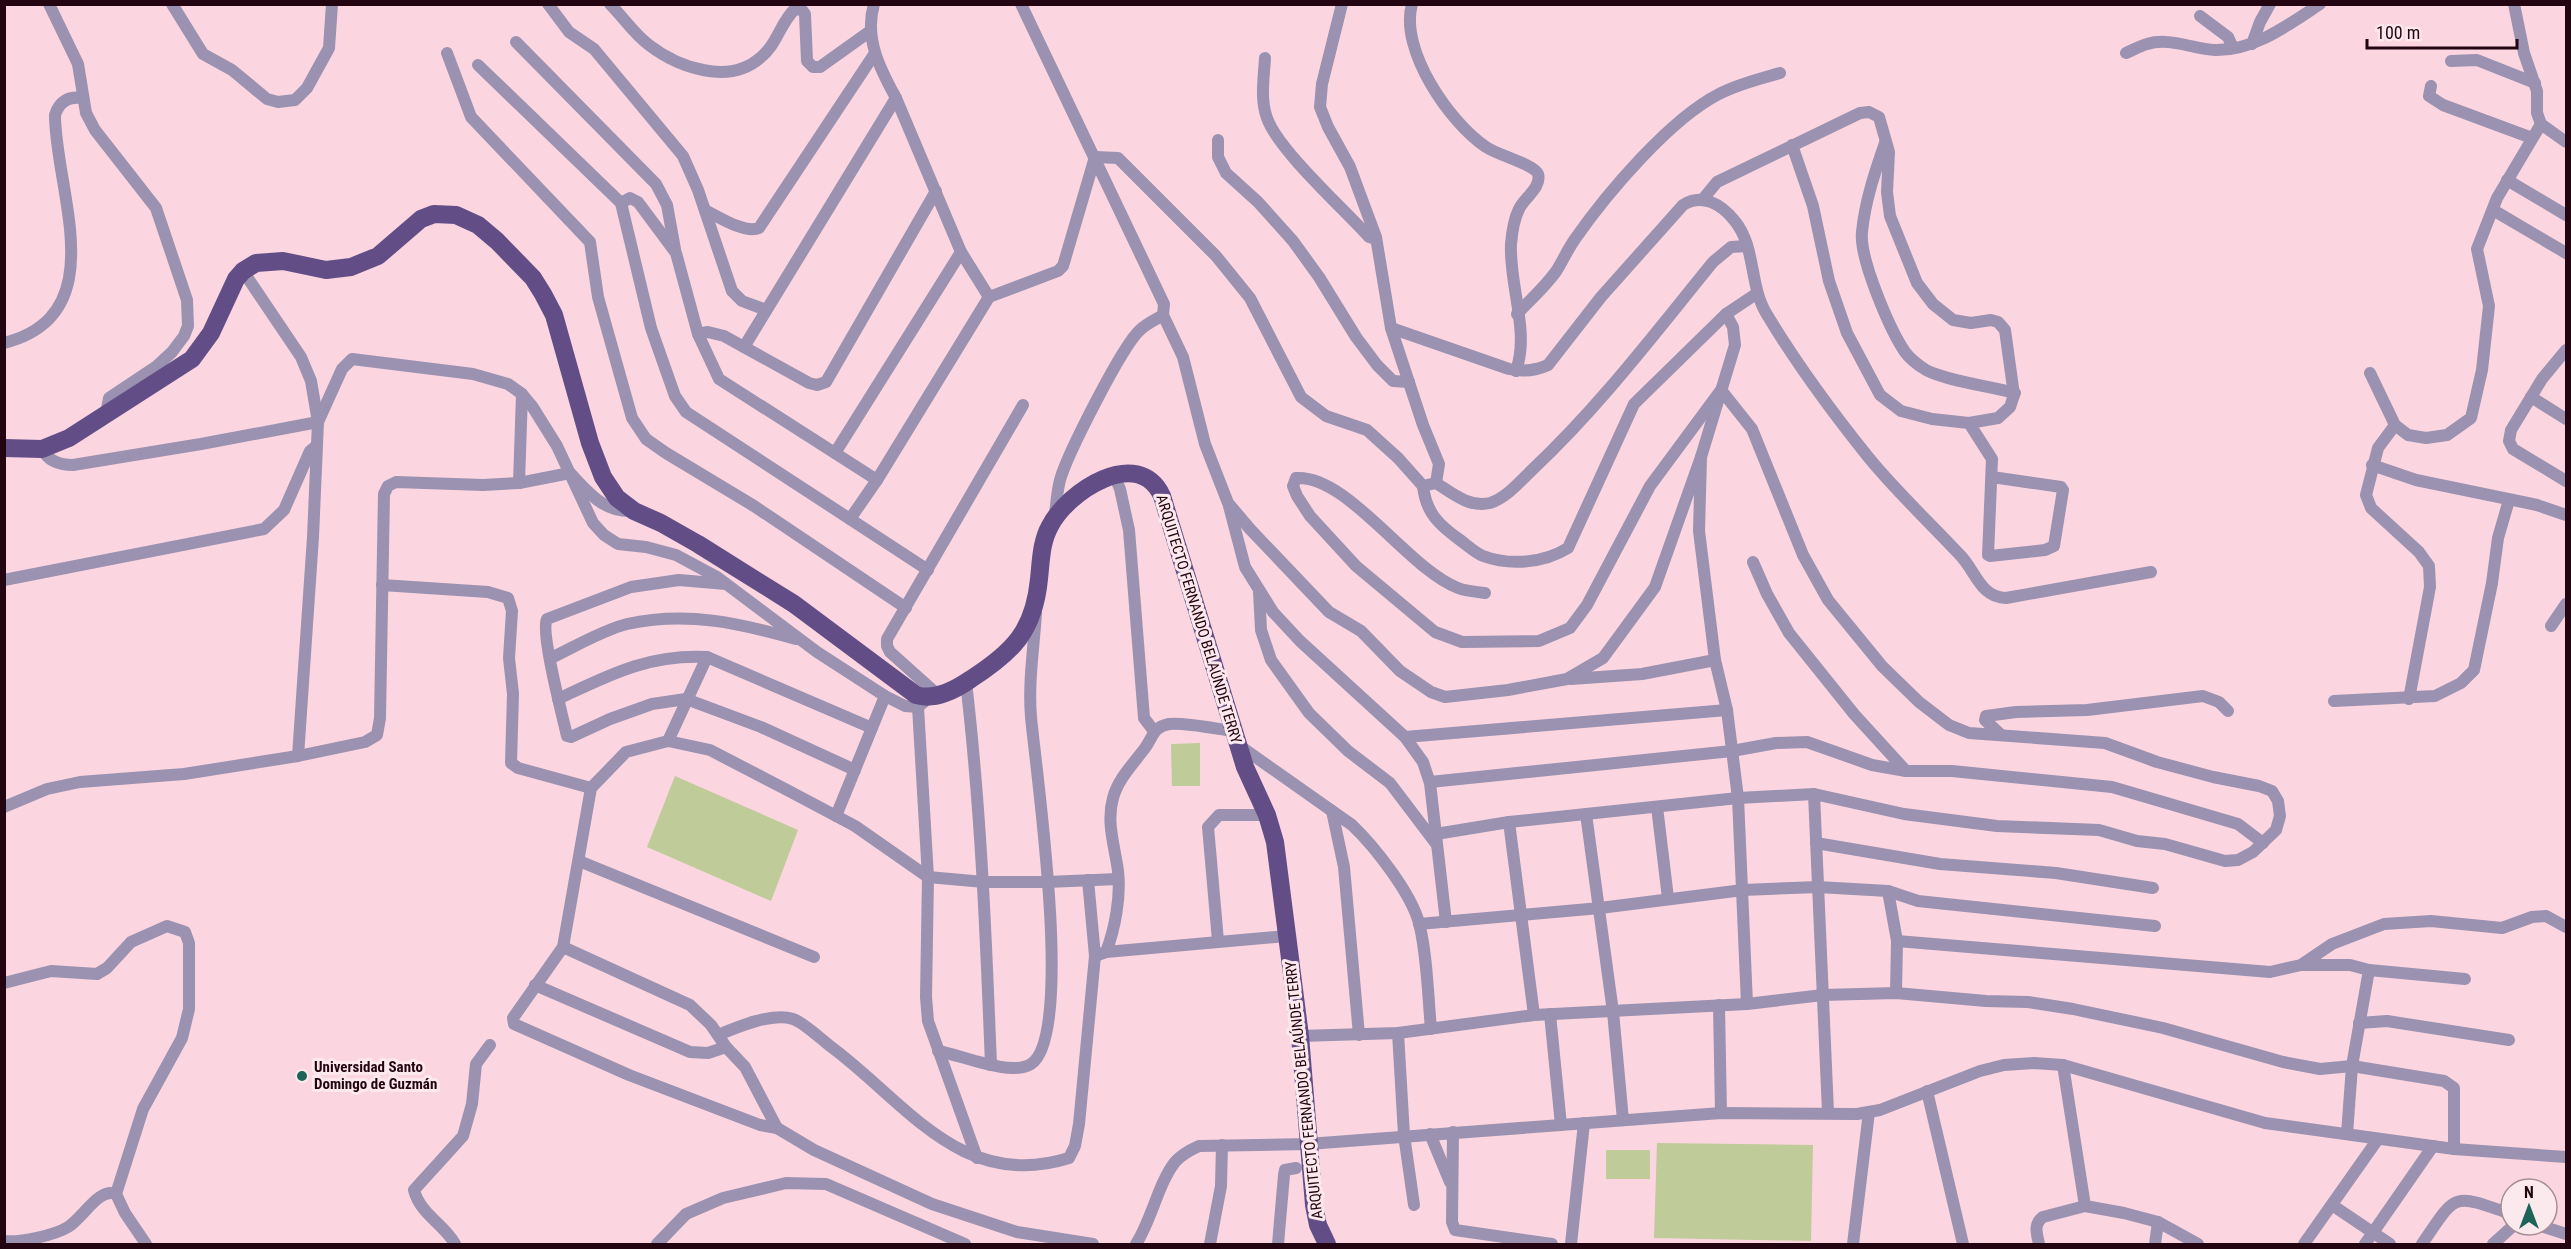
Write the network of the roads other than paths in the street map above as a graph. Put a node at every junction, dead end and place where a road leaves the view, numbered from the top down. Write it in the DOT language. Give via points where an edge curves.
graph roads {
  1 [pos="49,4"];
  2 [pos="172,4"];
  3 [pos="332,4"];
  4 [pos="548,4"];
  5 [pos="610,4"];
  6 [pos="874,4"];
  7 [pos="1021,4"];
  8 [pos="1342,4"];
  9 [pos="1412,4"];
  10 [pos="2270,4"];
  11 [pos="2320,4"];
  12 [pos="2514,4"];
  13 [pos="2200,16"];
  14 [pos="869,32"];
  15 [pos="516,42"];
  16 [pos="2252,44"];
  17 [pos="2233,48"];
  18 [pos="875,53"];
  19 [pos="2126,53"];
  20 [pos="447,54"];
  21 [pos="1265,58"];
  22 [pos="2451,61"];
  23 [pos="478,65"];
  24 [pos="1780,74"];
  25 [pos="2535,83"];
  26 [pos="2431,86"];
  27 [pos="82,98"];
  28 [pos="896,98"];
  29 [pos="2541,124"];
  30 [pos="2532,138"];
  31 [pos="1886,139"];
  32 [pos="1218,140"];
  33 [pos="2566,142"];
  34 [pos="1792,145"];
  35 [pos="1095,158"];
  36 [pos="2507,180"];
  37 [pos="936,190"];
  38 [pos="1702,199"];
  39 [pos="621,203"];
  40 [pos="705,210"];
  41 [pos="2493,210"];
  42 [pos="2566,215"];
  43 [pos="1376,239"];
  44 [pos="1747,246"];
  45 [pos="961,252"];
  46 [pos="2566,253"];
  47 [pos="676,254"];
  48 [pos="243,271"];
  49 [pos="1756,294"];
  50 [pos="989,297"];
  51 [pos="766,310"];
  52 [pos="1517,314"];
  53 [pos="1726,314"];
  54 [pos="1162,315"];
  55 [pos="1391,328"];
  56 [pos="698,334"];
  57 [pos="2566,342"];
  58 [pos="4,343"];
  59 [pos="744,347"];
  60 [pos="2566,351"];
  61 [pos="1516,371"];
  62 [pos="2370,373"];
  63 [pos="1409,382"];
  64 [pos="1720,390"];
  65 [pos="2014,393"];
  66 [pos="522,394"];
  67 [pos="2532,397"];
  68 [pos="1023,405"];
  69 [pos="106,414"];
  70 [pos="2566,419"];
  71 [pos="318,422"];
  72 [pos="1969,423"];
  73 [pos="2395,425"];
  74 [pos="316,446"];
  75 [pos="4,448"];
  76 [pos="42,448"];
  77 [pos="835,453"];
  78 [pos="1701,457"];
  79 [pos="2372,465"];
  80 [pos="570,473"];
  81 [pos="1114,475"];
  82 [pos="1992,477"];
  83 [pos="877,480"];
  84 [pos="2566,481"];
  85 [pos="519,483"];
  86 [pos="1436,483"];
  87 [pos="1423,486"];
  88 [pos="2509,500"];
  89 [pos="1228,503"];
  90 [pos="634,512"];
  91 [pos="2566,515"];
  92 [pos="1055,516"];
  93 [pos="850,519"];
  94 [pos="1754,562"];
  95 [pos="928,570"];
  96 [pos="2151,572"];
  97 [pos="4,580"];
  98 [pos="727,584"];
  99 [pos="382,585"];
  100 [pos="1259,590"];
  101 [pos="1485,593"];
  102 [pos="2566,604"];
  103 [pos="1036,605"];
  104 [pos="906,608"];
  105 [pos="2551,626"];
  106 [pos="803,641"];
  107 [pos="707,657"];
  108 [pos="551,658"];
  109 [pos="1715,660"];
  110 [pos="1567,679"];
  111 [pos="966,682"];
  112 [pos="885,696"];
  113 [pos="558,699"];
  114 [pos="686,699"];
  115 [pos="2409,699"];
  116 [pos="927,700"];
  117 [pos="2334,701"];
  118 [pos="1727,710"];
  119 [pos="2228,711"];
  120 [pos="872,728"];
  121 [pos="1154,731"];
  122 [pos="2001,735"];
  123 [pos="1235,737"];
  124 [pos="1405,737"];
  125 [pos="668,741"];
  126 [pos="1732,751"];
  127 [pos="298,756"];
  128 [pos="855,770"];
  129 [pos="1906,771"];
  130 [pos="1430,782"];
  131 [pos="591,788"];
  132 [pos="1814,794"];
  133 [pos="1738,798"];
  134 [pos="4,807"];
  135 [pos="1657,807"];
  136 [pos="1332,811"];
  137 [pos="1586,814"];
  138 [pos="1267,815"];
  139 [pos="836,816"];
  140 [pos="1509,822"];
  141 [pos="1437,840"];
  142 [pos="1816,843"];
  143 [pos="2263,843"];
  144 [pos="579,861"];
  145 [pos="928,877"];
  146 [pos="1118,879"];
  147 [pos="1088,880"];
  148 [pos="984,882"];
  149 [pos="1047,882"];
  150 [pos="1818,887"];
  151 [pos="2153,888"];
  152 [pos="1743,890"];
  153 [pos="1888,891"];
  154 [pos="1668,898"];
  155 [pos="1599,908"];
  156 [pos="1521,915"];
  157 [pos="1446,922"];
  158 [pos="1419,924"];
  159 [pos="2155,926"];
  160 [pos="2566,927"];
  161 [pos="1287,936"];
  162 [pos="1897,940"];
  163 [pos="1218,941"];
  164 [pos="564,947"];
  165 [pos="1101,954"];
  166 [pos="814,957"];
  167 [pos="2301,965"];
  168 [pos="2369,970"];
  169 [pos="2465,979"];
  170 [pos="4,983"];
  171 [pos="535,985"];
  172 [pos="1896,993"];
  173 [pos="1823,995"];
  174 [pos="1747,1004"];
  175 [pos="1719,1005"];
  176 [pos="1613,1012"];
  177 [pos="1550,1014"];
  178 [pos="1534,1015"];
  179 [pos="2359,1023"];
  180 [pos="1431,1029"];
  181 [pos="1398,1033"];
  182 [pos="718,1035"];
  183 [pos="1359,1035"];
  184 [pos="1300,1036"];
  185 [pos="2509,1040"];
  186 [pos="490,1045"];
  187 [pos="726,1047"];
  188 [pos="938,1051"];
  189 [pos="991,1065"];
  190 [pos="2063,1065"];
  191 [pos="2352,1066"];
  192 [pos="1927,1091"];
  193 [pos="1828,1112"];
  194 [pos="1869,1112"];
  195 [pos="1721,1113"];
  196 [pos="1623,1120"];
  197 [pos="1584,1123"];
  198 [pos="1561,1125"];
  199 [pos="777,1128"];
  200 [pos="1453,1132"];
  201 [pos="1430,1134"];
  202 [pos="2347,1134"];
  203 [pos="1404,1135"];
  204 [pos="2378,1138"];
  205 [pos="1222,1144"];
  206 [pos="1308,1144"];
  207 [pos="2433,1146"];
  208 [pos="2454,1149"];
  209 [pos="2566,1157"];
  210 [pos="977,1158"];
  211 [pos="1296,1168"];
  212 [pos="1453,1189"];
  213 [pos="116,1194"];
  214 [pos="1413,1205"];
  215 [pos="2332,1205"];
  216 [pos="2085,1206"];
  217 [pos="2499,1210"];
  218 [pos="2158,1222"];
  219 [pos="2372,1232"];
  220 [pos="4,1241"];
  221 [pos="146,1245"];
  222 [pos="455,1245"];
  223 [pos="657,1245"];
  224 [pos="965,1245"];
  225 [pos="1093,1245"];
  226 [pos="1136,1245"];
  227 [pos="1210,1245"];
  228 [pos="1278,1245"];
  229 [pos="1327,1245"];
  230 [pos="1552,1245"];
  231 [pos="1571,1245"];
  232 [pos="1852,1245"];
  233 [pos="1963,1245"];
  234 [pos="2039,1245"];
  235 [pos="2156,1245"];
  236 [pos="2198,1245"];
  237 [pos="2304,1245"];
  238 [pos="2365,1245"];
  239 [pos="2390,1245"];
  240 [pos="2422,1245"];
  1 -- 27 [label="street" via="78,64"];
  2 -- 3 [label="street" via="203,54 232,70 267,99 278,102 295,99 307,88 329,48"];
  4 -- 40 [label="street" via="569,32 594,49 683,156"];
  5 -- 14 [label="street" via="657,51 693,67 724,73 741,71 762,57 795,9 805,14 807,58 813,68"];
  6 -- 14 [label="street"];
  7 -- 35 [label="street"];
  8 -- 43 [label="street" via="1320,107 1350,167"];
  9 -- 52 [label="street" via="1409,27 1413,43 1448,110 1477,141 1497,154 1532,166 1538,174 1538,184 1520,207 1513,232"];
  10 -- 16 [label="street"];
  11 -- 16 [label="street"];
  12 -- 25 [label="street"];
  13 -- 17 [label="street" via="2228,37"];
  14 -- 18 [label="street"];
  15 -- 47 [label="street" via="656,184 667,205"];
  16 -- 17 [label="street"];
  17 -- 19 [label="street" via="2215,50 2168,42 2149,43"];
  18 -- 28 [label="street"];
  18 -- 40 [label="street" via="759,228 753,231"];
  20 -- 104 [label="street" via="471,117 590,242 598,297 632,418 646,439"];
  21 -- 43 [label="street" via="1263,97 1271,128 1369,237"];
  22 -- 25 [label="street" via="2477,60"];
  23 -- 39 [label="street"];
  24 -- 52 [label="street" via="1718,94 1653,147 1600,206 1556,271"];
  25 -- 29 [label="street"];
  26 -- 30 [label="street" via="2429,96 2443,105"];
  27 -- 58 [label="street" via="63,102 55,115 72,244 67,289 42,325"];
  27 -- 69 [label="street" via="95,130 156,208 187,300 188,326 184,336 157,366 109,398"];
  28 -- 37 [label="street"];
  28 -- 51 [label="street"];
  29 -- 30 [label="street"];
  29 -- 33 [label="street"];
  30 -- 36 [label="street"];
  31 -- 34 [label="street" via="1879,117 1865,112"];
  31 -- 65 [label="street" via="1890,216 1911,272 1925,294 1953,320 1991,320 2003,327"];
  31 -- 65 [label="street" via="1861,234 1875,287 1904,351 1934,374"];
  32 -- 63 [label="street" via="1218,157 1226,173 1293,241 1377,365 1393,381"];
  34 -- 38 [label="street" via="1717,182"];
  34 -- 72 [label="street" via="1813,206 1829,281 1847,333 1875,387 1901,411 1944,422"];
  35 -- 50 [label="street" via="1063,266 1058,272"];
  35 -- 54 [label="street" via="1164,304"];
  35 -- 87 [label="street" via="1118,158 1216,256 1250,298 1301,397 1326,416 1367,430"];
  36 -- 41 [label="street"];
  36 -- 42 [label="street"];
  37 -- 45 [label="street"];
  37 -- 59 [label="street" via="826,382 808,383"];
  38 -- 44 [label="street" via="1715,203 1732,217"];
  38 -- 61 [label="street" via="1683,205 1601,297 1548,365"];
  39 -- 47 [label="street" via="630,198 638,202"];
  39 -- 93 [label="street" via="651,328 675,396 686,412"];
  40 -- 51 [label="street" via="732,291 742,301"];
  41 -- 46 [label="street"];
  41 -- 73 [label="street" via="2478,249 2489,306 2482,370 2471,418 2447,435 2426,438 2408,435"];
  43 -- 55 [label="street"];
  44 -- 49 [label="street"];
  44 -- 86 [label="street" via="1731,246 1713,262 1594,408 1509,492 1491,502 1476,504 1460,499"];
  45 -- 50 [label="street"];
  45 -- 77 [label="street"];
  47 -- 56 [label="street"];
  48 -- 69 [label="main road" via="231,287 212,333 192,359"];
  48 -- 71 [label="street" via="301,357 311,381"];
  48 -- 90 [label="main road" via="270,261 326,270 351,267 378,256 421,219 434,214 456,215 478,225 516,260 543,294 554,315 603,477 617,498"];
  49 -- 53 [label="street"];
  49 -- 96 [label="street" via="1815,387 1870,459 1962,556 1987,593 2006,598"];
  50 -- 83 [label="street"];
  51 -- 59 [label="street"];
  52 -- 61 [label="street" via="1521,342"];
  53 -- 64 [label="street" via="1733,327 1735,345"];
  53 -- 87 [label="street" via="1634,404 1568,548 1553,557 1506,561 1482,555 1439,525 1429,512"];
  54 -- 89 [label="street" via="1183,357 1205,444"];
  54 -- 92 [label="street" via="1139,330 1106,384 1064,468"];
  55 -- 61 [label="street"];
  55 -- 63 [label="street"];
  56 -- 59 [label="street" via="724,336"];
  56 -- 77 [label="street" via="719,379"];
  57 -- 60 [label="street"];
  60 -- 67 [label="street"];
  62 -- 73 [label="street"];
  63 -- 86 [label="street" via="1439,464"];
  64 -- 78 [label="street"];
  64 -- 101 [label="street" via="1650,486 1587,605 1570,628 1539,641 1462,642 1435,632 1356,566 1310,516 1293,486 1296,478 1307,477 1335,490 1441,579 1459,589"];
  64 -- 122 [label="street" via="1752,429 1803,555 1828,600 1882,666 1919,702 1949,725 1969,733"];
  65 -- 72 [label="street" via="2010,407 2002,415"];
  66 -- 71 [label="street" via="508,384 473,374 352,359 342,369"];
  66 -- 80 [label="street"];
  66 -- 85 [label="street"];
  67 -- 70 [label="street"];
  67 -- 84 [label="street" via="2511,430 2511,445"];
  68 -- 95 [label="street"];
  69 -- 76 [label="main road" via="69,438"];
  71 -- 74 [label="street"];
  71 -- 76 [label="street" via="73,465 53,460"];
  72 -- 82 [label="street" via="1992,459"];
  73 -- 79 [label="street" via="2378,448"];
  74 -- 97 [label="street" via="310,451 284,510 264,529"];
  74 -- 127 [label="street"];
  75 -- 76 [label="main road"];
  77 -- 83 [label="street"];
  78 -- 109 [label="street" via="1699,531"];
  78 -- 110 [label="street" via="1655,587 1603,658"];
  79 -- 88 [label="street" via="2416,480"];
  79 -- 115 [label="street" via="2366,495 2370,508 2429,566 2430,586"];
  80 -- 85 [label="street"];
  80 -- 90 [label="street" via="609,509"];
  80 -- 98 [label="street" via="593,523 604,535 618,544 646,546 676,555"];
  81 -- 92 [label="main road, ARQUITECTO FERNANDO BELAÚNDE TERRY" via="1078,493"];
  81 -- 121 [label="street" via="1129,530 1144,718"];
  81 -- 123 [label="main road, ARQUITECTO FERNANDO BELAÚNDE TERRY" via="1148,479 1162,496"];
  82 -- 82 [label="street" via="1988,555 2054,546 2061,487"];
  83 -- 93 [label="street"];
  85 -- 99 [label="street" via="396,482 388,486 384,494"];
  86 -- 87 [label="street"];
  88 -- 91 [label="street"];
  88 -- 115 [label="street" via="2498,538 2474,670 2435,696"];
  89 -- 100 [label="street" via="1245,567"];
  89 -- 110 [label="street" via="1329,612 1361,631 1400,671 1431,692 1460,696"];
  90 -- 116 [label="main road" via="661,523 794,604 909,692"];
  92 -- 103 [label="main road, ARQUITECTO FERNANDO BELAÚNDE TERRY" via="1043,543"];
  93 -- 95 [label="street"];
  94 -- 129 [label="street" via="1789,633"];
  95 -- 104 [label="street"];
  98 -- 106 [label="street"];
  98 -- 108 [label="street" via="679,580 631,587 547,619"];
  99 -- 127 [label="street" via="377,735 364,742"];
  99 -- 131 [label="street" via="488,592 508,598 512,611 512,763"];
  100 -- 124 [label="street" via="1300,641"];
  100 -- 141 [label="street" via="1261,630 1270,660 1310,713 1348,751 1390,783"];
  102 -- 105 [label="street"];
  103 -- 111 [label="main road, ARQUITECTO FERNANDO BELAÚNDE TERRY" via="1030,623 1015,645"];
  103 -- 149 [label="street" via="1031,714"];
  104 -- 116 [label="street" via="887,639 887,646"];
  106 -- 108 [label="street" via="739,623 672,617 625,625"];
  106 -- 112 [label="street"];
  107 -- 113 [label="street" via="683,656 627,667"];
  107 -- 114 [label="street"];
  107 -- 120 [label="street"];
  108 -- 113 [label="street"];
  109 -- 110 [label="street" via="1642,674"];
  109 -- 118 [label="street"];
  111 -- 116 [label="main road, ARQUITECTO FERNANDO BELAÚNDE TERRY"];
  111 -- 148 [label="street"];
  112 -- 116 [label="street" via="905,706"];
  112 -- 120 [label="street"];
  113 -- 114 [label="street" via="567,736 571,737 652,704"];
  114 -- 125 [label="street"];
  114 -- 128 [label="street" via="761,727"];
  115 -- 117 [label="street"];
  116 -- 145 [label="street"];
  118 -- 124 [label="street"];
  118 -- 126 [label="street"];
  119 -- 122 [label="street" via="2219,702 2203,696 2086,710 1986,716 1985,720"];
  120 -- 128 [label="street"];
  121 -- 123 [label="street" via="1177,724"];
  121 -- 146 [label="street" via="1113,798 1111,824"];
  122 -- 143 [label="street" via="2104,743 2157,762 2272,791 2280,816 2276,830"];
  123 -- 136 [label="street"];
  123 -- 138 [label="main road, ARQUITECTO FERNANDO BELAÚNDE TERRY"];
  124 -- 130 [label="street" via="1424,762"];
  125 -- 131 [label="street" via="626,753"];
  125 -- 139 [label="street" via="710,750"];
  126 -- 129 [label="street" via="1776,742 1807,742 1872,765"];
  126 -- 130 [label="street"];
  126 -- 133 [label="street"];
  127 -- 134 [label="street" via="184,774 80,782 47,789"];
  128 -- 139 [label="street"];
  129 -- 143 [label="street" via="1952,771 2112,787 2238,824"];
  130 -- 141 [label="street"];
  131 -- 144 [label="street"];
  132 -- 133 [label="street"];
  132 -- 142 [label="street"];
  132 -- 143 [label="street" via="1904,814 1997,826 2099,830 2225,861 2238,860"];
  133 -- 135 [label="street"];
  133 -- 152 [label="street"];
  135 -- 137 [label="street"];
  135 -- 154 [label="street"];
  136 -- 158 [label="street" via="1368,841 1412,905"];
  136 -- 183 [label="street" via="1344,867"];
  137 -- 140 [label="street"];
  137 -- 155 [label="street"];
  138 -- 161 [label="main road, ARQUITECTO FERNANDO BELAÚNDE TERRY" via="1281,872"];
  138 -- 163 [label="street" via="1219,815 1208,827"];
  139 -- 145 [label="street"];
  140 -- 141 [label="street"];
  140 -- 156 [label="street"];
  141 -- 157 [label="street"];
  142 -- 150 [label="street"];
  142 -- 151 [label="street" via="1940,864 2056,873"];
  144 -- 164 [label="street"];
  144 -- 166 [label="street"];
  145 -- 148 [label="street"];
  145 -- 188 [label="street" via="926,997 928,1022"];
  146 -- 147 [label="street"];
  146 -- 165 [label="street" via="1110,941"];
  147 -- 149 [label="street"];
  147 -- 165 [label="street"];
  148 -- 149 [label="street"];
  148 -- 189 [label="street"];
  149 -- 189 [label="street" via="1053,977 1048,1029 1039,1057 1031,1064 1021,1069"];
  150 -- 152 [label="street"];
  150 -- 153 [label="street"];
  150 -- 173 [label="street"];
  152 -- 154 [label="street"];
  152 -- 174 [label="street"];
  153 -- 159 [label="street" via="1918,901"];
  153 -- 162 [label="street"];
  154 -- 155 [label="street"];
  155 -- 156 [label="street"];
  155 -- 176 [label="street"];
  156 -- 157 [label="street"];
  156 -- 178 [label="street"];
  157 -- 158 [label="street"];
  158 -- 180 [label="street"];
  160 -- 167 [label="street" via="2546,916 2502,928 2431,921 2384,924 2332,944"];
  161 -- 163 [label="street"];
  161 -- 184 [label="main road, ARQUITECTO FERNANDO BELAÚNDE TERRY"];
  162 -- 167 [label="street" via="2270,972"];
  162 -- 172 [label="street"];
  163 -- 165 [label="street"];
  164 -- 171 [label="street"];
  164 -- 182 [label="street" via="690,1005"];
  165 -- 210 [label="street" via="1079,1124 1069,1158 1033,1165"];
  167 -- 168 [label="street" via="2350,965"];
  168 -- 169 [label="street"];
  168 -- 179 [label="street"];
  170 -- 213 [label="street" via="51,971 97,974 131,942 167,926 185,932 190,957 189,1009 182,1038 143,1109"];
  171 -- 187 [label="street" via="690,1052 708,1053"];
  171 -- 199 [label="street" via="513,1018 520,1028 629,1075"];
  172 -- 173 [label="street"];
  172 -- 191 [label="street" via="2073,1009 2163,1028 2283,1062 2320,1069"];
  173 -- 174 [label="street"];
  173 -- 193 [label="street"];
  174 -- 175 [label="street"];
  175 -- 176 [label="street"];
  175 -- 195 [label="street"];
  176 -- 177 [label="street"];
  176 -- 196 [label="street"];
  177 -- 178 [label="street"];
  177 -- 198 [label="street"];
  178 -- 180 [label="street"];
  179 -- 185 [label="street" via="2387,1021"];
  179 -- 191 [label="street"];
  180 -- 181 [label="street"];
  181 -- 183 [label="street"];
  181 -- 203 [label="street"];
  182 -- 187 [label="street"];
  182 -- 210 [label="street" via="773,1018 793,1019 847,1058 915,1120"];
  183 -- 184 [label="street"];
  184 -- 206 [label="main road, ARQUITECTO FERNANDO BELAÚNDE TERRY"];
  186 -- 222 [label="street" via="476,1064 472,1104 463,1136 414,1190 416,1200"];
  187 -- 199 [label="street" via="745,1067"];
  188 -- 189 [label="street"];
  188 -- 210 [label="street"];
  190 -- 192 [label="street" via="2004,1065"];
  190 -- 202 [label="street" via="2265,1123"];
  190 -- 216 [label="street"];
  191 -- 202 [label="street"];
  191 -- 208 [label="street" via="2444,1081 2454,1088"];
  192 -- 194 [label="street"];
  192 -- 233 [label="street"];
  193 -- 194 [label="street"];
  193 -- 195 [label="street"];
  194 -- 232 [label="street"];
  195 -- 196 [label="street"];
  196 -- 197 [label="street"];
  197 -- 198 [label="street"];
  197 -- 231 [label="street"];
  198 -- 200 [label="street"];
  199 -- 225 [label="street" via="814,1150 932,1204 1017,1232"];
  200 -- 201 [label="street"];
  200 -- 212 [label="street"];
  201 -- 203 [label="street"];
  201 -- 212 [label="street"];
  202 -- 204 [label="street"];
  203 -- 206 [label="street"];
  203 -- 214 [label="street"];
  204 -- 207 [label="street"];
  204 -- 215 [label="street"];
  205 -- 206 [label="street"];
  205 -- 226 [label="street" via="1199,1146 1175,1162"];
  205 -- 227 [label="street" via="1221,1186"];
  206 -- 229 [label="main road, ARQUITECTO FERNANDO BELAÚNDE TERRY" via="1318,1225"];
  207 -- 208 [label="street"];
  207 -- 219 [label="street"];
  208 -- 209 [label="street"];
  211 -- 228 [label="street" via="1285,1170"];
  212 -- 230 [label="street" via="1455,1230"];
  213 -- 220 [label="street" via="99,1196 84,1214 60,1231"];
  213 -- 221 [label="street"];
  215 -- 219 [label="street"];
  215 -- 237 [label="street"];
  216 -- 218 [label="street"];
  216 -- 234 [label="street" via="2038,1220"];
  217 -- 240 [label="street" via="2462,1200 2450,1204"];
  218 -- 235 [label="street"];
  218 -- 236 [label="street"];
  219 -- 238 [label="street"];
  219 -- 239 [label="street"];
  223 -- 224 [label="street" via="686,1214 723,1197 786,1183 826,1184"];
}
